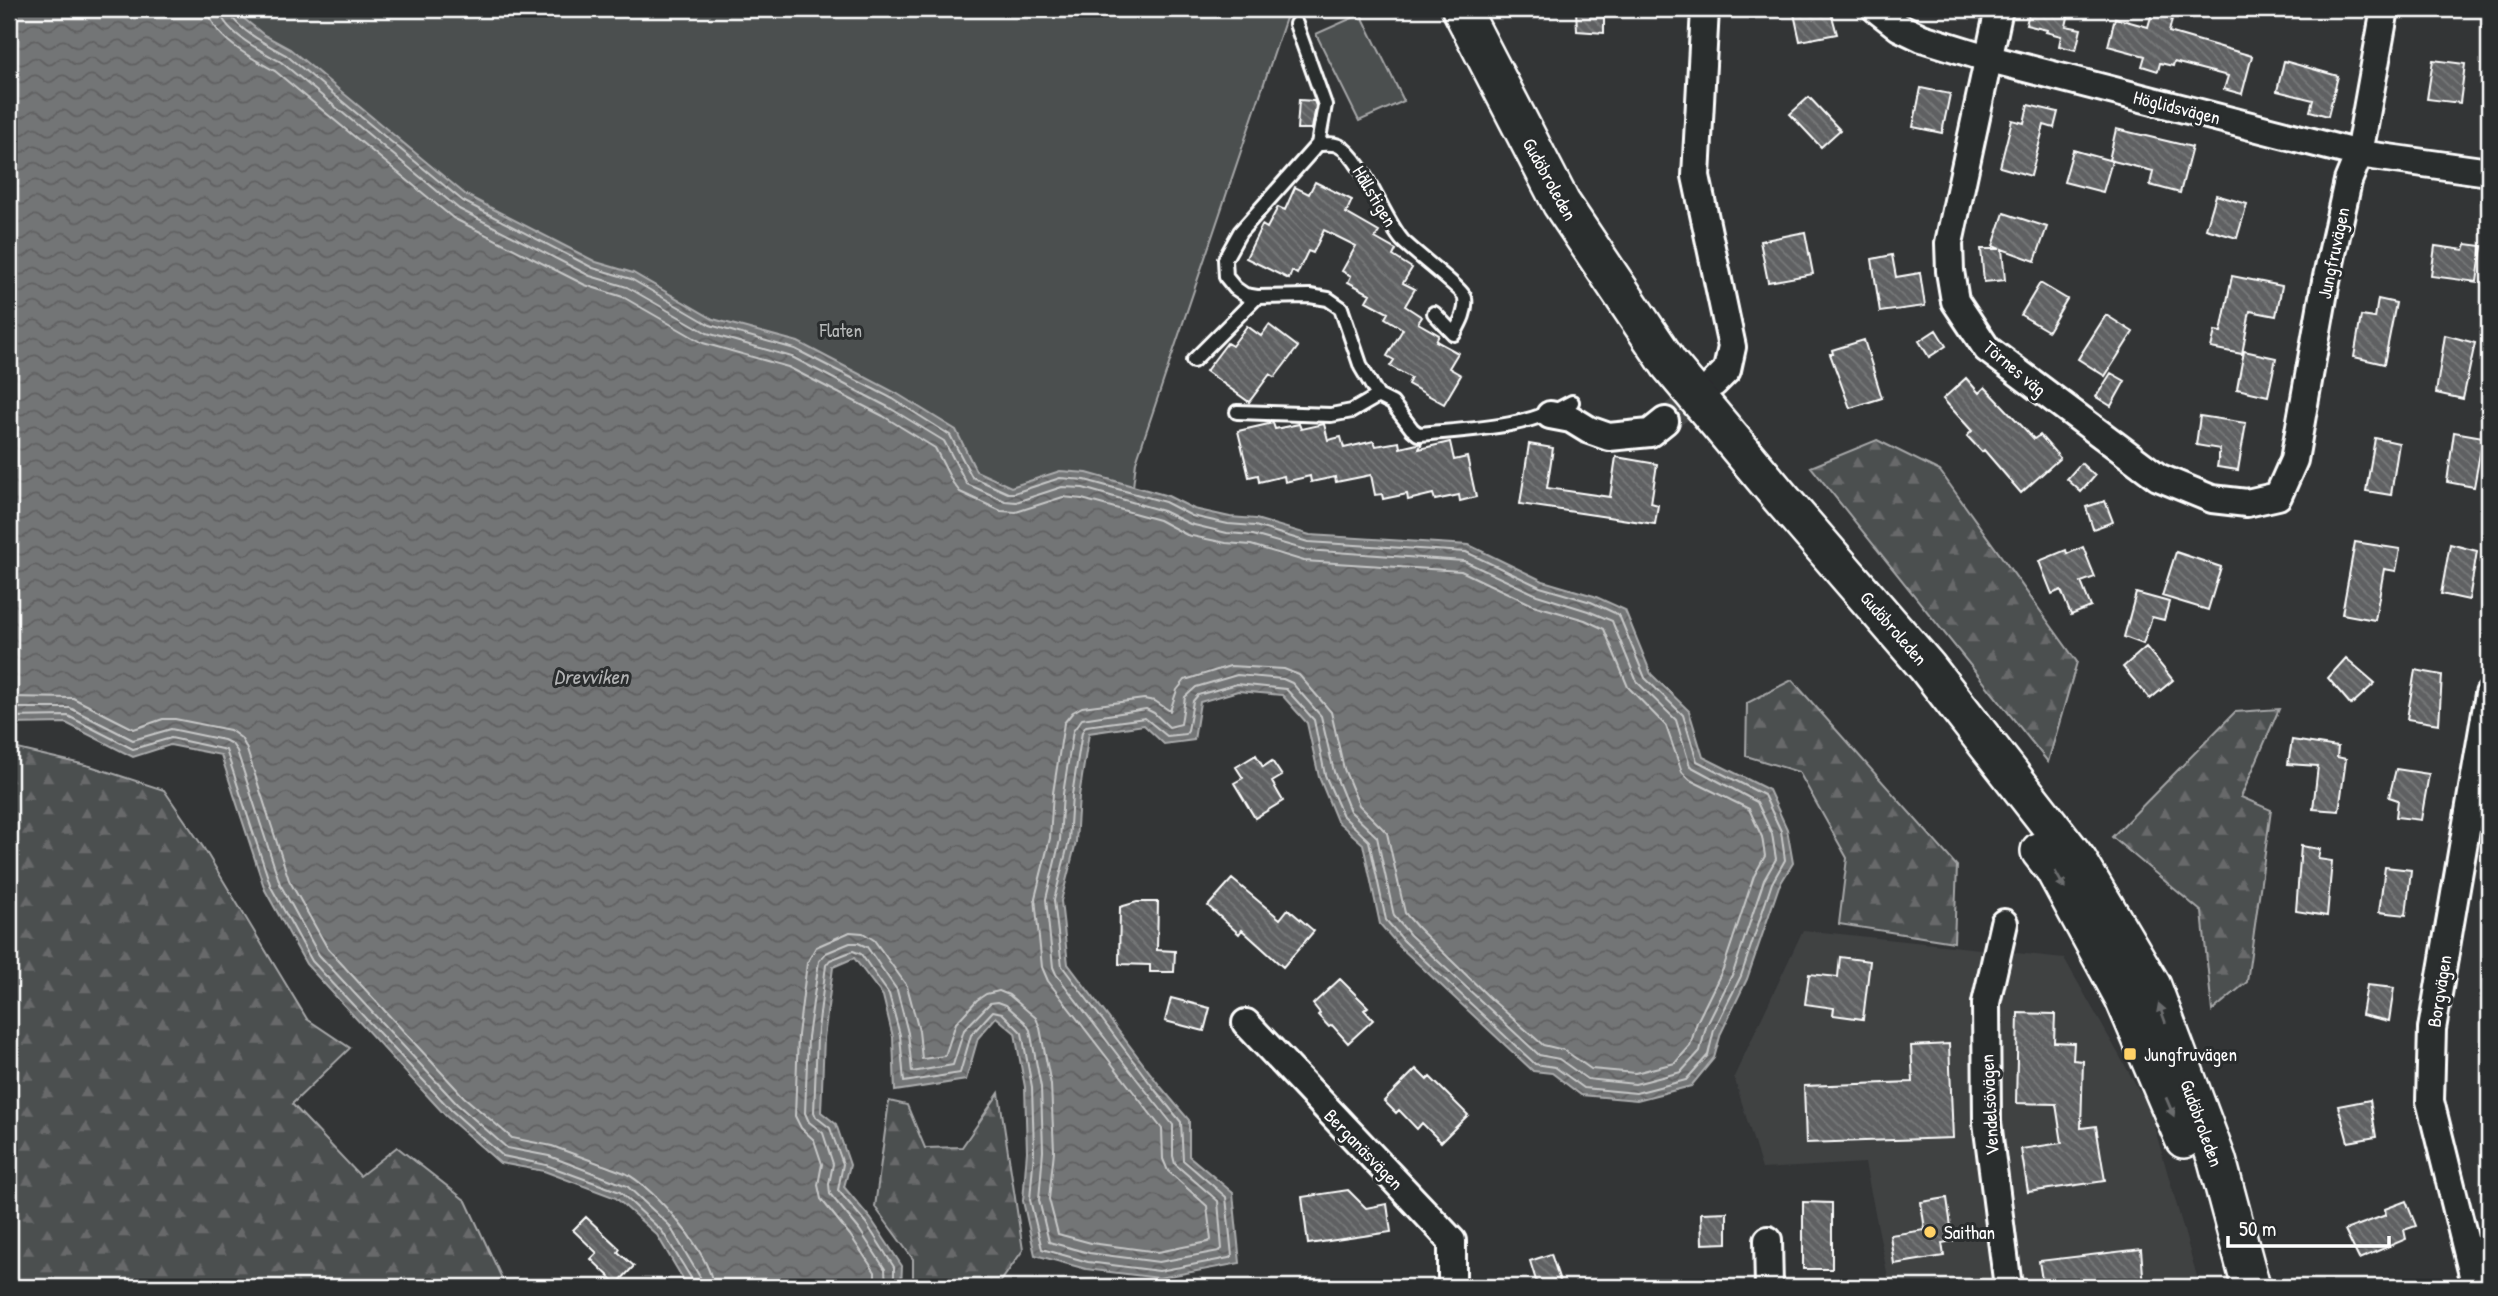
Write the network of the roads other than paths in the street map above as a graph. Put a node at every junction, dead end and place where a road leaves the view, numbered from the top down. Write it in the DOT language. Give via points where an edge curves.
graph roads {
  1 [pos="1441,9"];
  2 [pos="1461,9"];
  3 [pos="1705,9"];
  4 [pos="1876,9"];
  5 [pos="1999,9"];
  6 [pos="2385,9"];
  7 [pos="1296,24"];
  8 [pos="1990,59"];
  9 [pos="1318,144"];
  10 [pos="2359,154"];
  11 [pos="2489,172"];
  12 [pos="1257,297"];
  13 [pos="1434,313"];
  14 [pos="1193,361"];
  15 [pos="1714,383"];
  16 [pos="1378,396"];
  17 [pos="1561,408"];
  18 [pos="1237,412"];
  19 [pos="1665,421"];
  20 [pos="2278,496"];
  21 [pos="2489,694"];
  22 [pos="2004,923"];
  23 [pos="1246,1023"];
  24 [pos="1768,1240"];
  25 [pos="1452,1287"];
  26 [pos="1769,1287"];
  27 [pos="2008,1287"];
  28 [pos="2227,1287"];
  29 [pos="2251,1287"];
  30 [pos="2476,1287"];
  1 -- 28 [label="main road, Gudöbroleden, one-way" via="1543,212 1658,375 1914,681 2054,869 2124,998 2194,1163"];
  29 -- 2 [label="main road, Gudöbroleden, one-way" via="2217,1160 2152,986 2078,861 1927,667 1670,364 1560,203"];
  3 -- 15 [label="street" via="1696,176 1732,346 1727,370"];
  4 -- 8 [label="street, Höglidsvägen" via="1922,38"];
  5 -- 8 [label="street, Törnes väg"];
  6 -- 10 [label="street, Jungfruvägen"];
  7 -- 9 [label="lane" via="1325,105"];
  8 -- 10 [label="street, Höglidsvägen"];
  8 -- 20 [label="street, Törnes väg" via="1949,243 1955,301 1987,349 2158,477 2211,499 2247,503"];
  9 -- 12 [label="lane" via="1240,232 1225,259 1226,277 1235,288"];
  9 -- 13 [label="lane, Hållstigen" via="1338,145 1352,157 1402,239 1427,265 1460,288 1465,312 1454,334"];
  10 -- 11 [label="street, Höglidsvägen"];
  10 -- 20 [label="street, Jungfruvägen" via="2348,181 2328,273 2294,460"];
  12 -- 14 [label="lane"];
  12 -- 16 [label="lane" via="1310,296 1328,299 1341,308 1361,366"];
  16 -- 17 [label="lane" via="1392,403 1419,434 1508,426"];
  16 -- 18 [label="lane" via="1352,411 1331,415"];
  17 -- 19 [label="street" via="1609,442 1650,433"];
  21 -- 30 [label="street, Borgvägen" via="2432,1029 2430,1101"];
  22 -- 27 [label="street, Vendelsövägen" via="1986,1003 1987,1122"];
  23 -- 25 [label="street, Berganäsvägen" via="1452,1241"];
  24 -- 26 [label="street"];
}
